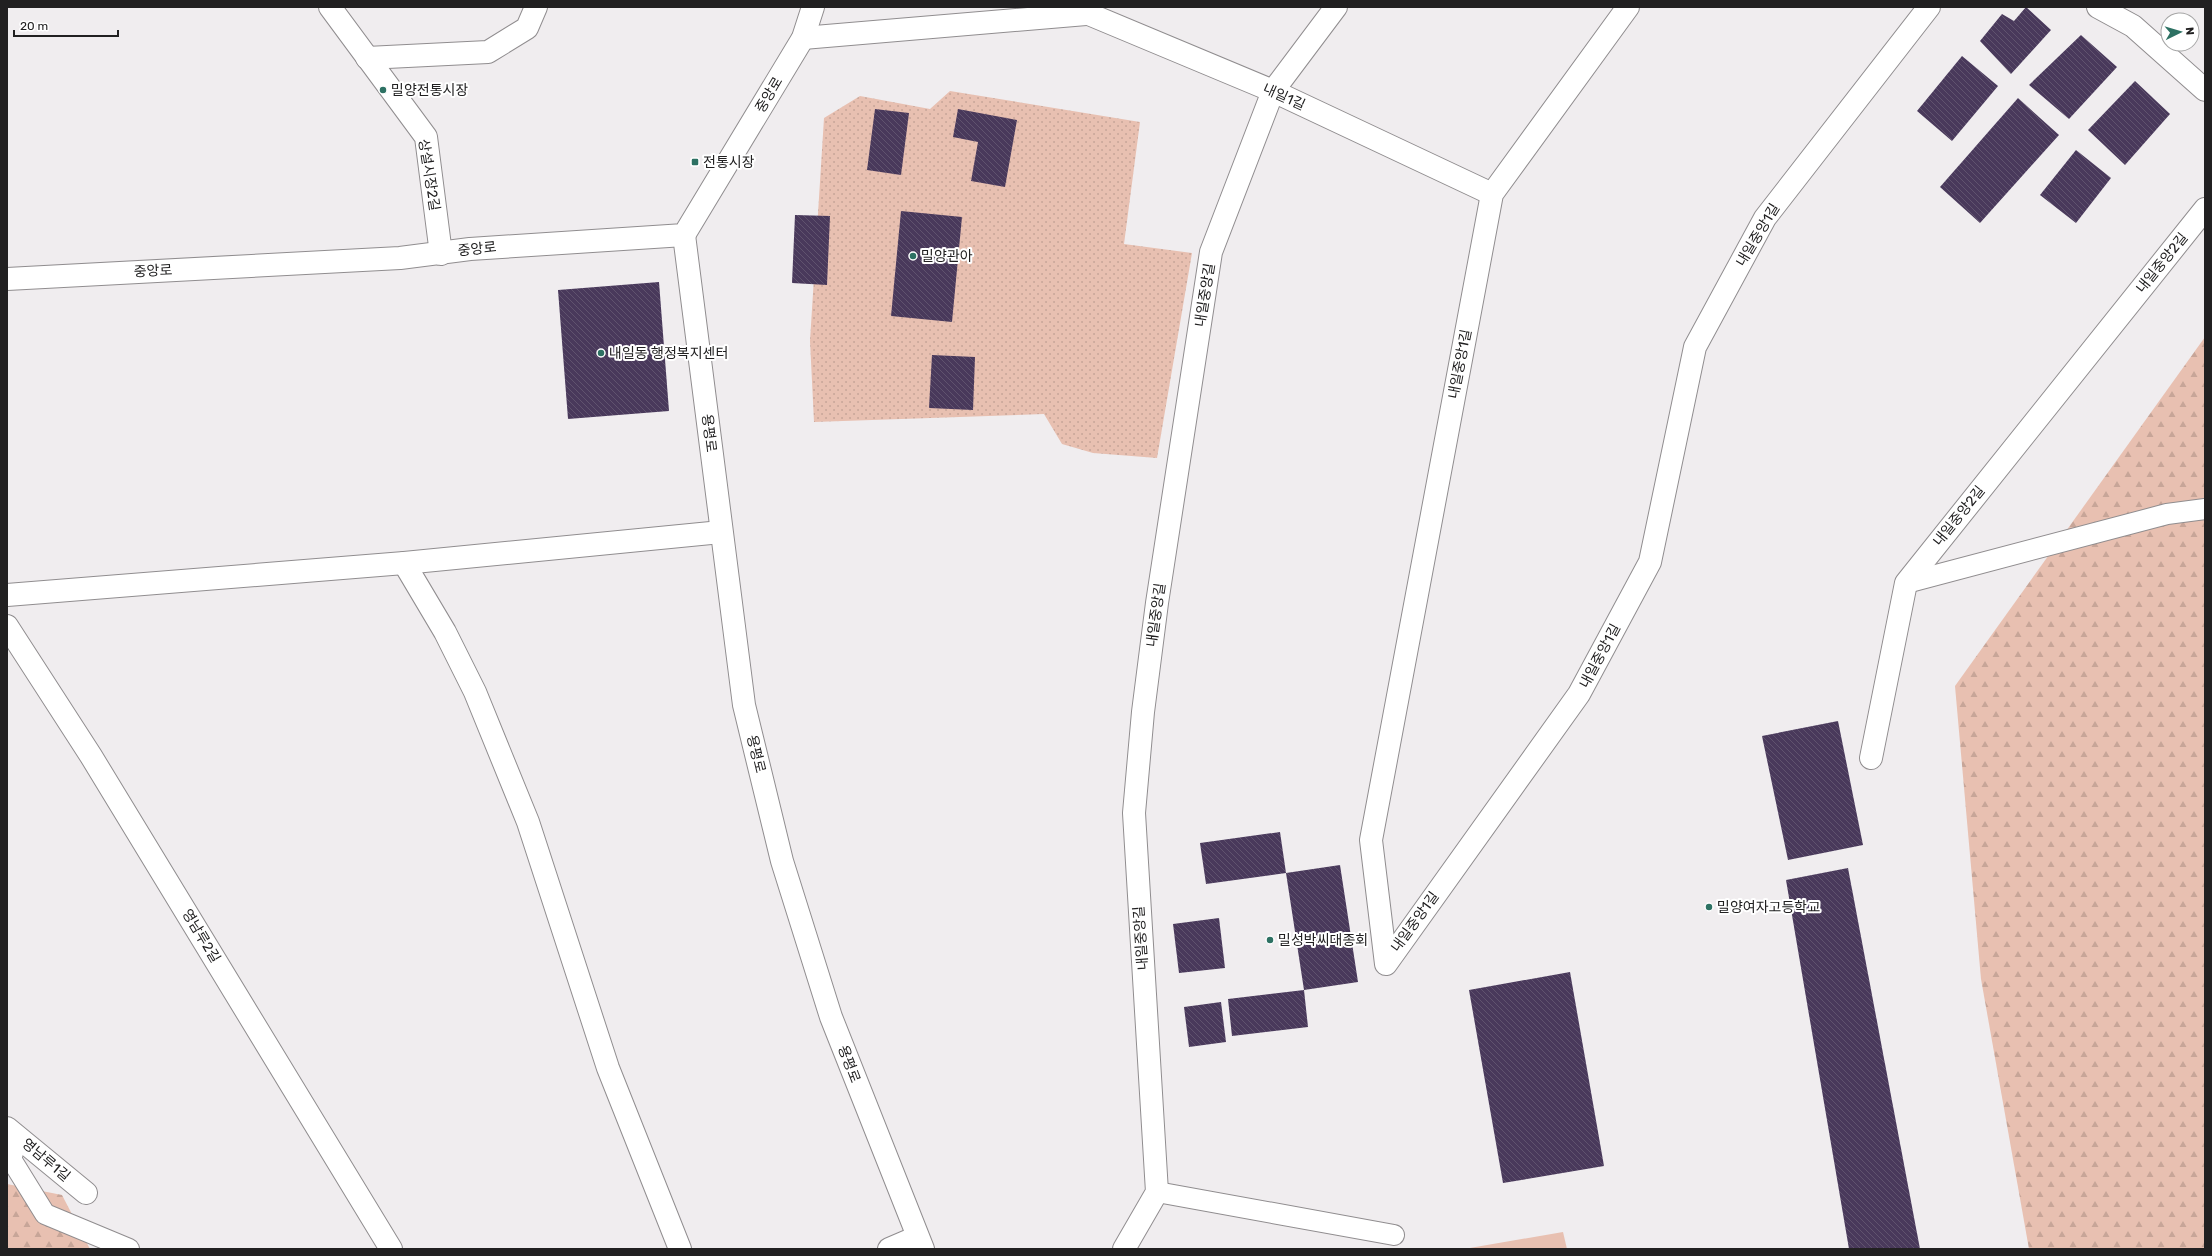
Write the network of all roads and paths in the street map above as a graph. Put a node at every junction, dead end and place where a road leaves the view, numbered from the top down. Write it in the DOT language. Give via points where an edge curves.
graph roads {
  1 [pos="330,7"];
  2 [pos="536,7"];
  3 [pos="812,7"];
  4 [pos="1336,7"];
  5 [pos="1628,7"];
  6 [pos="1929,7"];
  7 [pos="2098,7"];
  8 [pos="1079,11"];
  9 [pos="803,38"];
  10 [pos="367,58"];
  11 [pos="2205,90"];
  12 [pos="1273,91"];
  13 [pos="1492,194"];
  14 [pos="2205,209"];
  15 [pos="684,235"];
  16 [pos="441,254"];
  17 [pos="7,279"];
  18 [pos="2205,509"];
  19 [pos="721,532"];
  20 [pos="404,563"];
  21 [pos="1906,583"];
  22 [pos="7,595"];
  23 [pos="7,626"];
  24 [pos="1871,758"];
  25 [pos="13,1132"];
  26 [pos="1157,1192"];
  27 [pos="86,1193"];
  28 [pos="1394,1235"];
  29 [pos="920,1243"];
  30 [pos="129,1249"];
  31 [pos="391,1249"];
  32 [pos="680,1249"];
  33 [pos="889,1249"];
  34 [pos="1124,1249"];
  1 -- 10 [label="street, 상설시장2길"];
  2 -- 10 [label="street" via="527,28 488,52"];
  3 -- 9 [label="street, 중앙로"];
  4 -- 12 [label="street, 내일중앙길"];
  5 -- 13 [label="street, 내일중앙1길"];
  6 -- 13 [label="street, 내일중앙1길" via="1766,218 1695,347 1650,562 1579,694 1386,964 1371,840"];
  7 -- 11 [label="street" via="2133,26"];
  8 -- 9 [label="street"];
  8 -- 12 [label="street, 내일1길"];
  9 -- 15 [label="street, 중앙로"];
  10 -- 16 [label="street, 상설시장2길" via="426,137"];
  12 -- 13 [label="street, 내일1길"];
  12 -- 26 [label="street, 내일중앙길" via="1211,252 1157,603 1143,712 1134,813"];
  14 -- 21 [label="street, 내일중앙2길"];
  15 -- 16 [label="street, 중앙로" via="470,249"];
  15 -- 19 [label="street, 용평로"];
  16 -- 17 [label="street, 중앙로"];
  18 -- 21 [label="lane" via="2167,514"];
  19 -- 20 [label="street"];
  19 -- 29 [label="street, 용평로" via="744,705 782,861 830,1017"];
  20 -- 22 [label="street"];
  20 -- 32 [label="street" via="445,632 475,692 528,822 608,1068"];
  21 -- 24 [label="street"];
  23 -- 31 [label="street, 영남루2길" via="95,762"];
  25 -- 27 [label="street, 영남루1길"];
  25 -- 30 [label="lane" via="11,1159 45,1214"];
  26 -- 28 [label="lane"];
  26 -- 34 [label="street"];
  29 -- 33 [label="street"];
}
